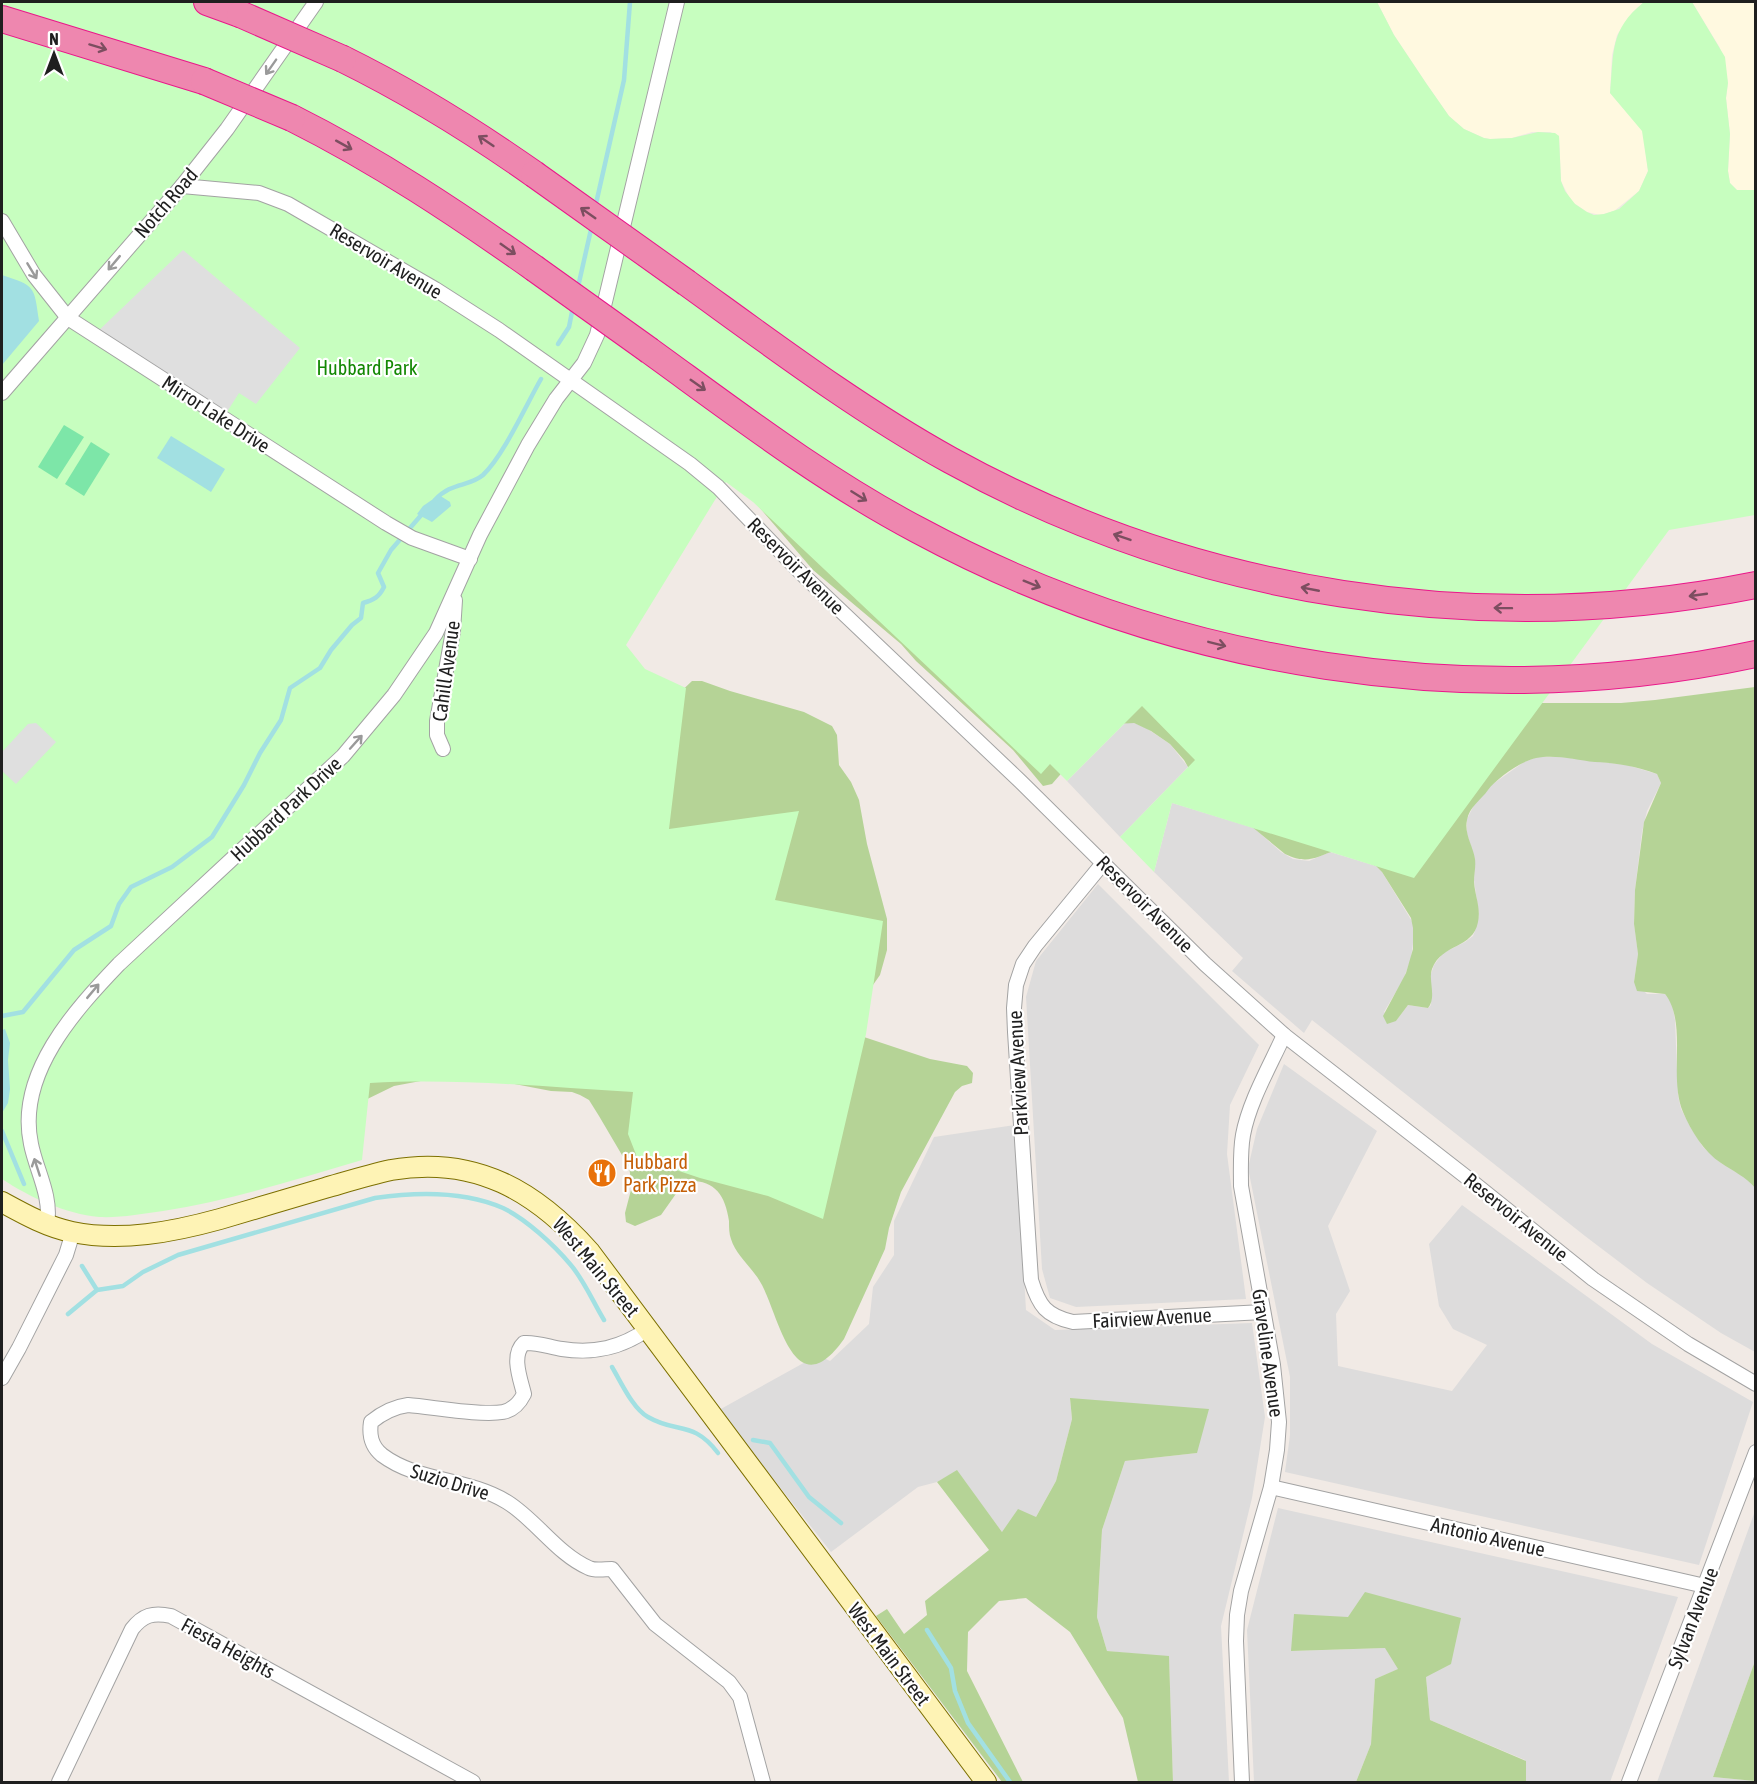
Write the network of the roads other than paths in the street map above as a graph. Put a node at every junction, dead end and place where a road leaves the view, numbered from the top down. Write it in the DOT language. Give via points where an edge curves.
graph roads {
  1 [pos="207,2"];
  2 [pos="316,2"];
  3 [pos="677,2"];
  4 [pos="2,19"];
  5 [pos="182,186"];
  6 [pos="2,221"];
  7 [pos="68,318"];
  8 [pos="572,381"];
  9 [pos="2,393"];
  10 [pos="470,560"];
  11 [pos="1755,585"];
  12 [pos="455,592"];
  13 [pos="1755,654"];
  14 [pos="443,749"];
  15 [pos="1104,862"];
  16 [pos="1284,1035"];
  17 [pos="2,1202"];
  18 [pos="47,1224"];
  19 [pos="73,1232"];
  20 [pos="1045,1310"];
  21 [pos="1263,1312"];
  22 [pos="648,1329"];
  23 [pos="2,1378"];
  24 [pos="1755,1384"];
  25 [pos="1755,1452"];
  26 [pos="1271,1488"];
  27 [pos="1705,1586"];
  28 [pos="59,1782"];
  29 [pos="473,1782"];
  30 [pos="763,1782"];
  31 [pos="986,1782"];
  32 [pos="1242,1782"];
  33 [pos="1629,1782"];
  11 -- 1 [label="highway, one-way, bridge" via="1692,596 1555,608 1472,608 1395,602 1259,578 1083,524 950,460 846,396 442,112 343,58"];
  2 -- 5 [label="street, Notch Road, one-way"];
  3 -- 8 [label="street" via="597,335"];
  4 -- 13 [label="highway, one-way, bridge" via="204,81 292,118 405,180 465,219 820,471 916,529 1049,591 1188,637 1255,653 1394,674 1460,679 1611,675"];
  5 -- 7 [label="street, Notch Road, one-way"];
  5 -- 8 [label="street, Reservoir Avenue" via="259,193 288,204 453,301"];
  6 -- 7 [label="street, Mirror Lake Drive, one-way" via="34,275"];
  7 -- 9 [label="street, Notch Road"];
  7 -- 10 [label="street, Mirror Lake Drive" via="386,523 411,538"];
  8 -- 10 [label="street, Hubbard Park Drive" via="532,437"];
  8 -- 15 [label="street, Reservoir Avenue" via="718,487 801,573"];
  10 -- 12 [label="street, Hubbard Park Drive"];
  12 -- 14 [label="street, Cahill Avenue" via="453,631 436,721"];
  18 -- 12 [label="street, Hubbard Park Drive, one-way" via="48,1204 30,1141 30,1110 38,1076 55,1041 118,964 307,791 370,726 417,663"];
  15 -- 16 [label="street, Reservoir Avenue" via="1204,964"];
  15 -- 20 [label="street, Parkview Avenue" via="1035,946 1016,985 1015,1032 1031,1280"];
  16 -- 21 [label="street, Graveline Avenue" via="1251,1110 1241,1160 1241,1186"];
  16 -- 24 [label="street, Reservoir Avenue" via="1593,1279"];
  17 -- 18 [label="main road, West Main Street"];
  18 -- 19 [label="main road, West Main Street"];
  19 -- 22 [label="main road, West Main Street" via="111,1236 164,1232 390,1170 451,1168 502,1182 551,1212 590,1252"];
  19 -- 23 [label="street" via="66,1255"];
  20 -- 21 [label="street, Fairview Avenue" via="1072,1322"];
  21 -- 26 [label="street, Graveline Avenue" via="1279,1422"];
  22 -- 30 [label="street, Suzio Drive" via="631,1342 596,1351 524,1342 518,1348 517,1358 524,1394 519,1403 506,1411 408,1405 380,1415 371,1422 369,1433 380,1454 401,1466 488,1491 508,1502 591,1570 612,1569 655,1624 715,1669 740,1697"];
  22 -- 31 [label="main road, West Main Street"];
  25 -- 27 [label="street, Sylvan Avenue"];
  26 -- 27 [label="street, Antonio Avenue"];
  26 -- 32 [label="street, Graveline Avenue" via="1237,1615"];
  27 -- 33 [label="street, Sylvan Avenue"];
  28 -- 29 [label="street, Fiesta Heights" via="132,1629 139,1620 159,1613"];
}
